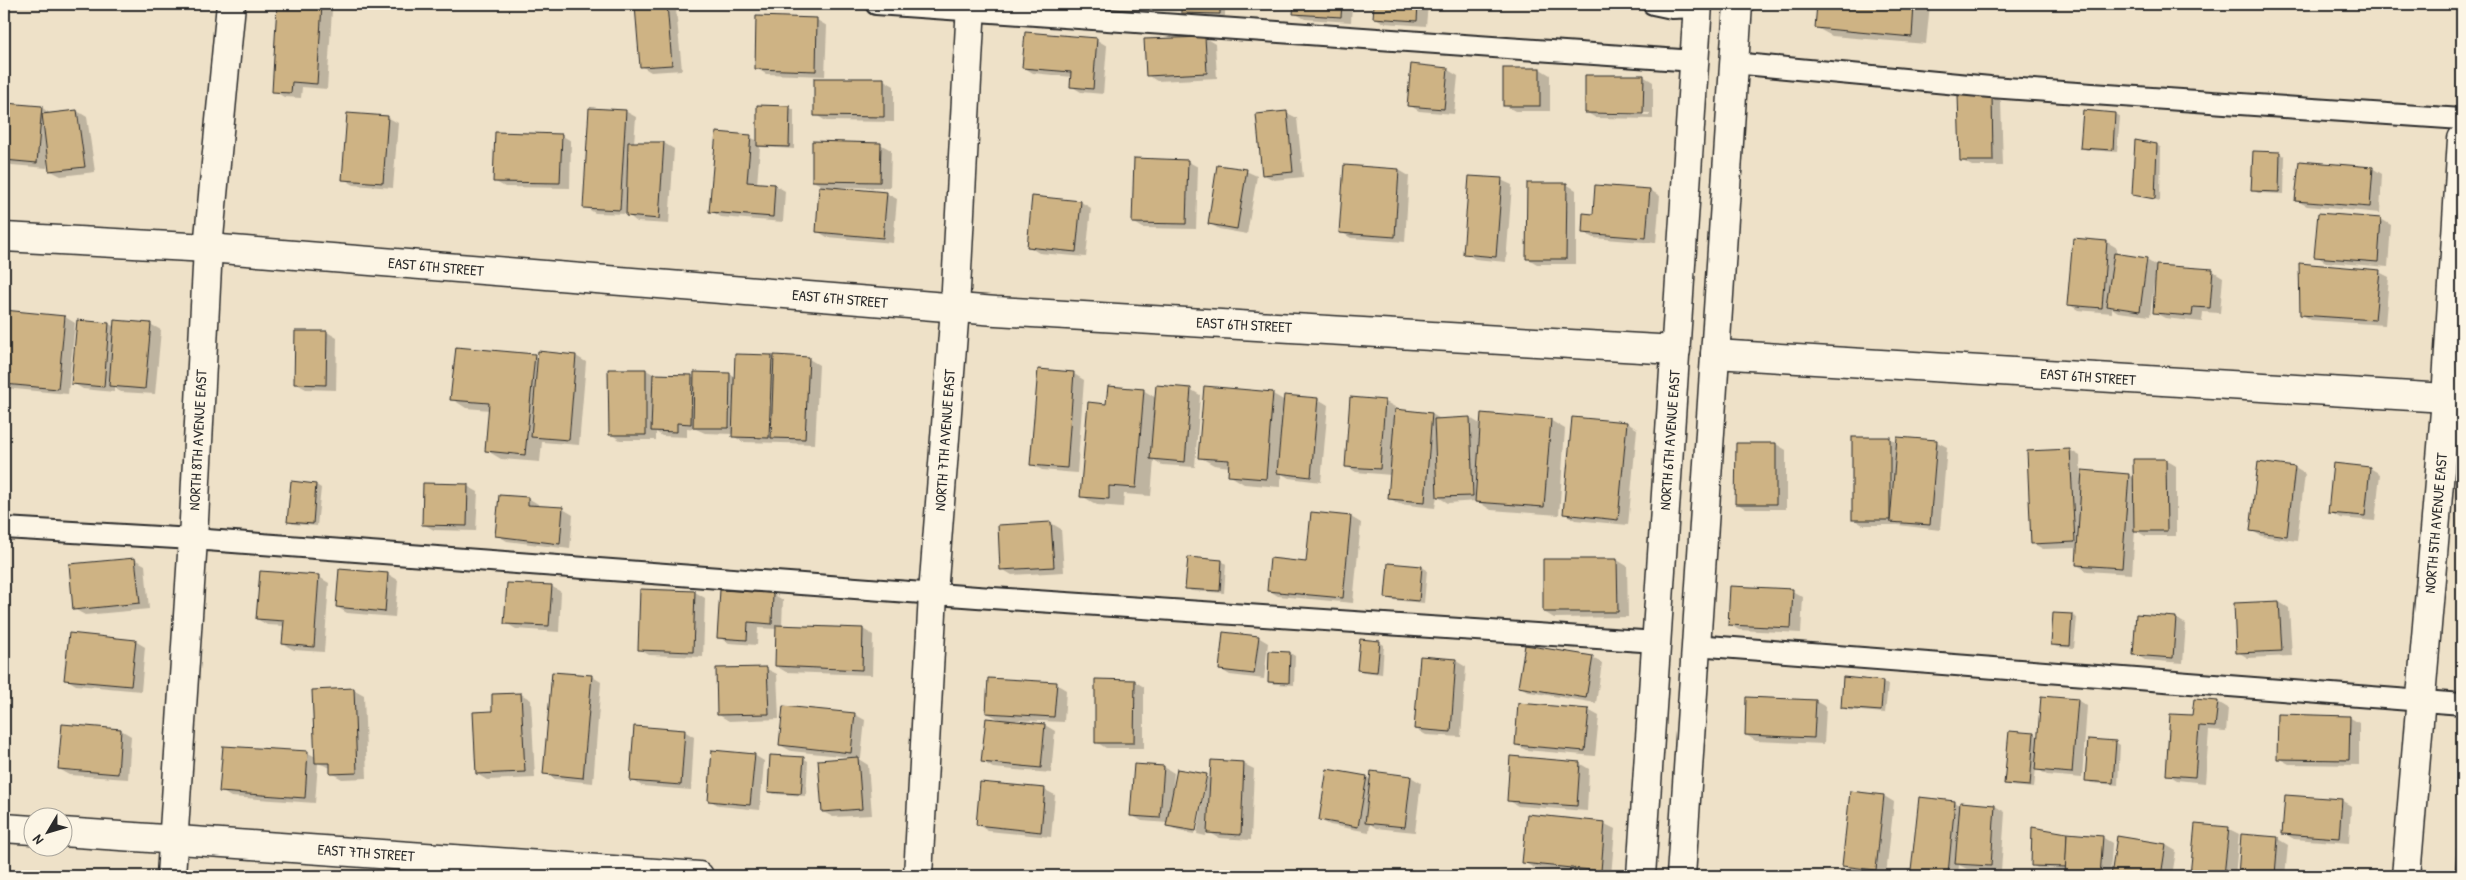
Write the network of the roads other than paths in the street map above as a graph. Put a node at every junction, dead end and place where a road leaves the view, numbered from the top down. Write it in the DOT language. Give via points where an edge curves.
graph roads {
  1 [pos="231,4"];
  2 [pos="876,4"];
  3 [pos="1653,4"];
  4 [pos="1738,4"];
  5 [pos="1698,6"];
  6 [pos="970,7"];
  7 [pos="1695,62"];
  8 [pos="1733,64"];
  9 [pos="2462,119"];
  10 [pos="2462,139"];
  11 [pos="4,237"];
  12 [pos="208,248"];
  13 [pos="954,308"];
  14 [pos="1676,350"];
  15 [pos="1715,354"];
  16 [pos="2454,399"];
  17 [pos="4,528"];
  18 [pos="193,539"];
  19 [pos="934,594"];
  20 [pos="1657,642"];
  21 [pos="1695,645"];
  22 [pos="2421,701"];
  23 [pos="2462,704"];
  24 [pos="4,828"];
  25 [pos="22,829"];
  26 [pos="72,833"];
  27 [pos="174,839"];
  28 [pos="171,876"];
  29 [pos="699,876"];
  30 [pos="918,876"];
  31 [pos="1641,876"];
  32 [pos="1680,876"];
  33 [pos="2406,876"];
  1 -- 12 [label="street, NORTH 8TH AVENUE EAST"];
  2 -- 6 [label="lane"];
  3 -- 5 [label="lane" via="1672,8"];
  4 -- 8 [label="street"];
  5 -- 7 [label="street, NORTH 6TH AVENUE EAST"];
  6 -- 7 [label="lane"];
  6 -- 13 [label="street, NORTH 7TH AVENUE EAST"];
  7 -- 14 [label="street, NORTH 6TH AVENUE EAST"];
  8 -- 9 [label="lane" via="1990,87"];
  8 -- 15 [label="street"];
  10 -- 16 [label="street, NORTH 5TH AVENUE EAST"];
  11 -- 12 [label="street, EAST 6TH STREET"];
  12 -- 13 [label="street, EAST 6TH STREET"];
  12 -- 18 [label="street, NORTH 8TH AVENUE EAST"];
  13 -- 14 [label="street, EAST 6TH STREET"];
  13 -- 19 [label="street, NORTH 7TH AVENUE EAST"];
  14 -- 20 [label="street, NORTH 6TH AVENUE EAST"];
  15 -- 16 [label="street, EAST 6TH STREET"];
  15 -- 21 [label="street"];
  16 -- 22 [label="street, NORTH 5TH AVENUE EAST"];
  17 -- 18 [label="lane"];
  18 -- 19 [label="lane"];
  18 -- 27 [label="street, NORTH 8TH AVENUE EAST"];
  19 -- 20 [label="lane"];
  19 -- 30 [label="street, NORTH 7TH AVENUE EAST"];
  20 -- 31 [label="street, NORTH 6TH AVENUE EAST"];
  21 -- 22 [label="lane"];
  21 -- 32 [label="street"];
  22 -- 23 [label="lane"];
  22 -- 33 [label="street, NORTH 5TH AVENUE EAST"];
  24 -- 25 [label="street"];
  26 -- 27 [label="street, EAST 7TH STREET"];
  27 -- 28 [label="street, NORTH 8TH AVENUE EAST"];
  27 -- 29 [label="street, EAST 7TH STREET"];
}
